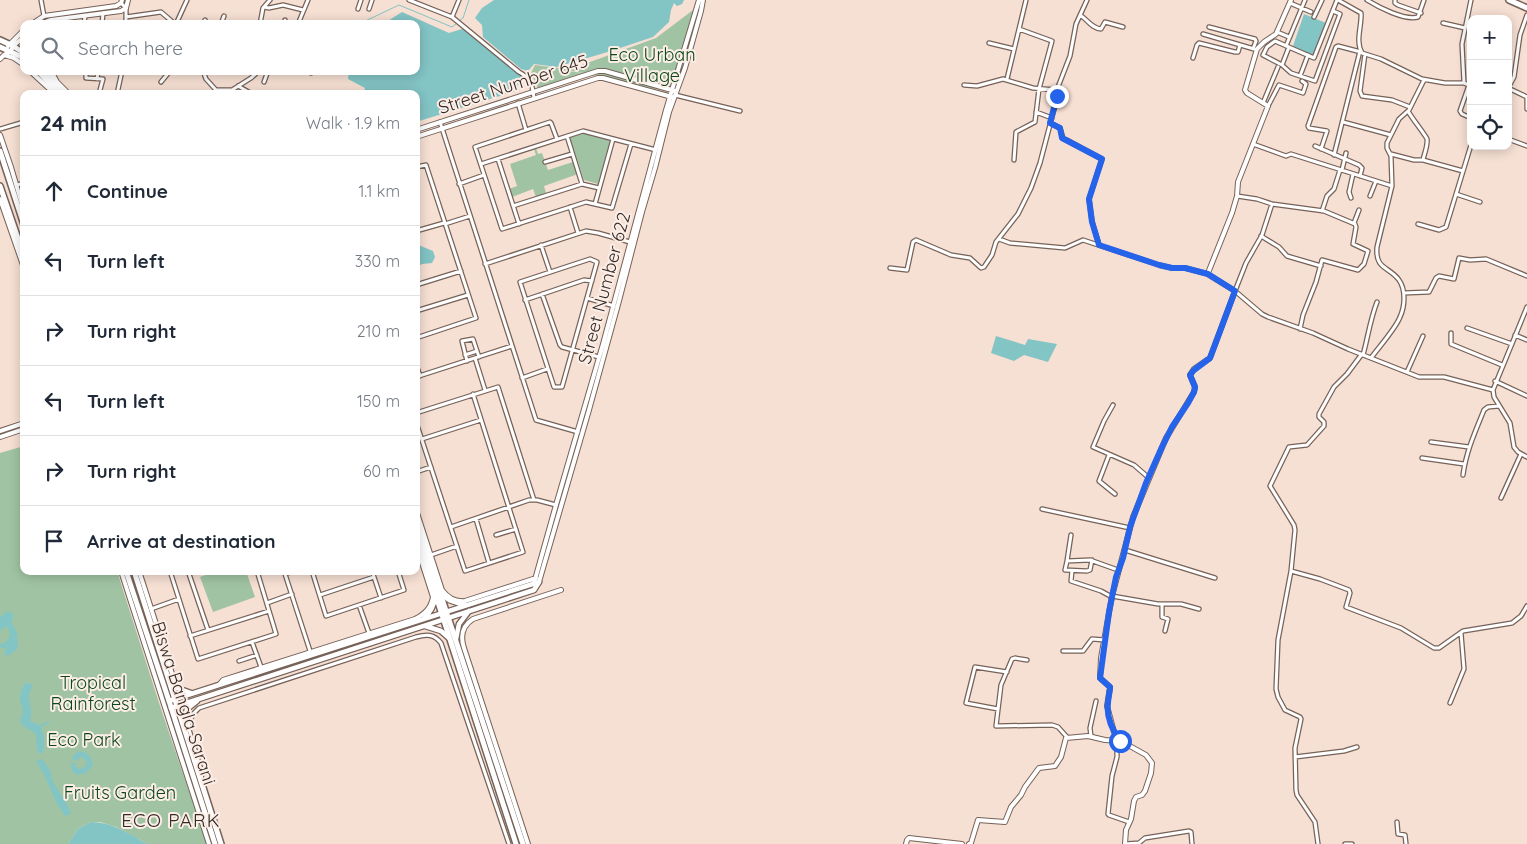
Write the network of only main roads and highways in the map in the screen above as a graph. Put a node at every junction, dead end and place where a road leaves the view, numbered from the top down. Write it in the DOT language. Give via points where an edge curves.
graph roads {
  1 [pos="1510,0"];
  2 [pos="1527,8"];
  3 [pos="0,40"];
  4 [pos="0,47"];
  5 [pos="10,47"];
  6 [pos="20,51"];
  7 [pos="20,55"];
  8 [pos="41,75"];
  9 [pos="48,75"];
  10 [pos="54,90"];
  11 [pos="62,90"];
  12 [pos="0,151"];
  13 [pos="0,186"];
  14 [pos="20,209"];
  15 [pos="4,211"];
  16 [pos="20,247"];
  17 [pos="420,533"];
  18 [pos="420,545"];
  19 [pos="127,575"];
  20 [pos="135,575"];
  21 [pos="438,593"];
  22 [pos="468,605"];
  23 [pos="470,610"];
  24 [pos="445,615"];
  25 [pos="421,620"];
  26 [pos="423,625"];
  27 [pos="454,640"];
  28 [pos="168,678"];
  29 [pos="217,688"];
  30 [pos="193,693"];
  31 [pos="200,698"];
  32 [pos="172,700"];
  33 [pos="174,707"];
  34 [pos="184,728"];
  35 [pos="215,844"];
  36 [pos="221,844"];
  37 [pos="516,844"];
  38 [pos="523,844"];
  1 -- 2 [label="main road"];
  3 -- 5 [label="main road"];
  4 -- 5 [label="main road"];
  5 -- 6 [label="main road"];
  5 -- 7 [label="main road"];
  8 -- 10 [label="main road"];
  9 -- 11 [label="main road"];
  12 -- 14 [label="main road" via="11,174"];
  13 -- 15 [label="main road"];
  15 -- 16 [label="main road"];
  17 -- 21 [label="main road"];
  18 -- 21 [label="main road"];
  19 -- 32 [label="main road, Biswa Bangla Sarani"];
  20 -- 28 [label="main road, Biswa Bangla Sarani"];
  21 -- 22 [label="main road" via="455,603"];
  21 -- 24 [label="main road"];
  21 -- 25 [label="main road" via="430,612"];
  22 -- 23 [label="main road" via="536,581 534,590"];
  22 -- 24 [label="main road"];
  23 -- 24 [label="main road"];
  23 -- 27 [label="main road" via="459,624"];
  24 -- 25 [label="main road"];
  24 -- 26 [label="main road"];
  24 -- 27 [label="main road"];
  25 -- 29 [label="main road" via="311,653"];
  26 -- 27 [label="main road"];
  26 -- 29 [label="main road" via="224,690"];
  27 -- 37 [label="main road" via="460,669"];
  27 -- 38 [label="main road"];
  28 -- 30 [label="main road" via="177,688"];
  28 -- 32 [label="main road, Biswa Bangla Sarani"];
  29 -- 30 [label="main road"];
  29 -- 31 [label="main road"];
  30 -- 32 [label="main road"];
  31 -- 33 [label="main road"];
  31 -- 34 [label="main road" via="188,709"];
  32 -- 33 [label="main road, Biswa Bangla Sarani"];
  33 -- 34 [label="main road, Biswa Bangla Sarani"];
  33 -- 35 [label="main road, Biswa Bangla Sarani"];
  34 -- 36 [label="main road, Biswa Bangla Sarani"];
}
